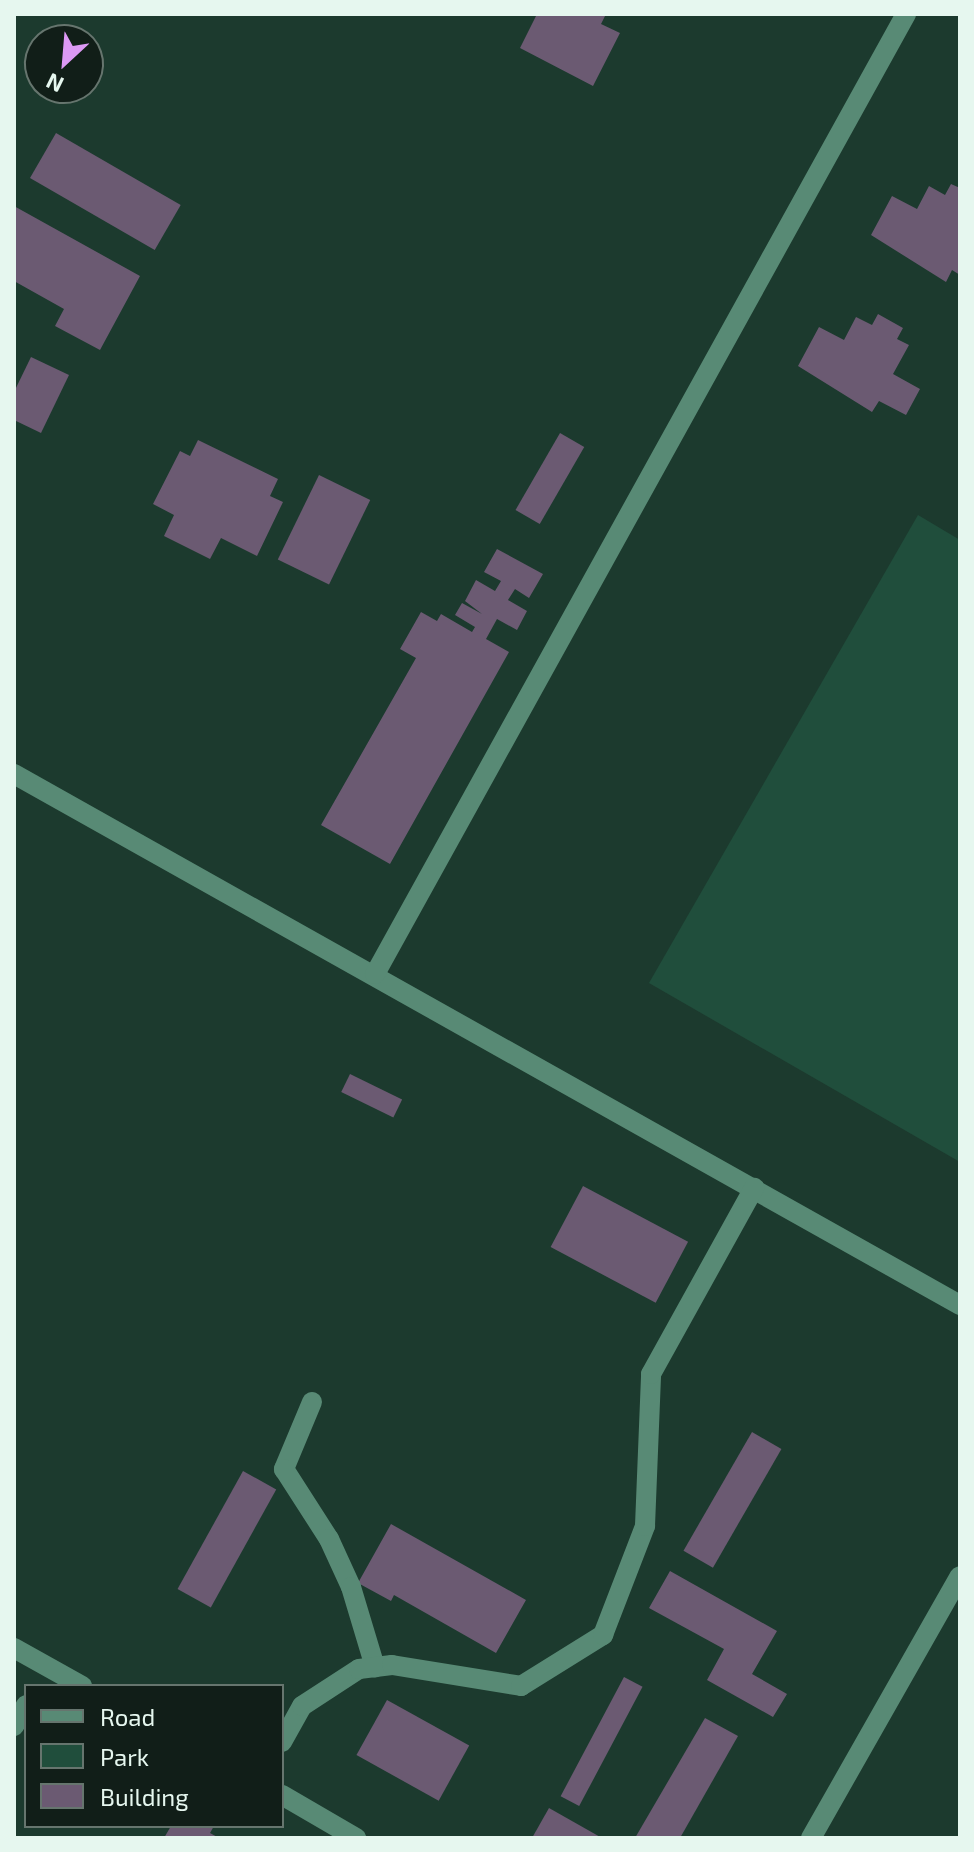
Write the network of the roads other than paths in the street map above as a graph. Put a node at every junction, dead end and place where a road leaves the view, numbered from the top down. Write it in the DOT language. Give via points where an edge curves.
graph roads {
  1 [pos="903,15"];
  2 [pos="14,774"];
  3 [pos="375,974"];
  4 [pos="754,1188"];
  5 [pos="960,1305"];
  6 [pos="312,1402"];
  7 [pos="960,1576"];
  8 [pos="14,1648"];
  9 [pos="47,1667"];
  10 [pos="375,1667"];
  11 [pos="38,1684"];
  12 [pos="78,1684"];
  13 [pos="24,1708"];
  14 [pos="14,1726"];
  15 [pos="284,1738"];
  16 [pos="284,1796"];
  17 [pos="356,1838"];
  18 [pos="811,1838"];
  1 -- 3 [label="street"];
  2 -- 3 [label="street"];
  3 -- 4 [label="street"];
  4 -- 5 [label="street"];
  4 -- 10 [label="street" via="651,1374 645,1526 603,1635 521,1686 414,1667"];
  6 -- 10 [label="street" via="284,1469 329,1539 351,1587"];
  7 -- 18 [label="street"];
  8 -- 9 [label="street"];
  9 -- 11 [label="street"];
  9 -- 12 [label="street"];
  10 -- 15 [label="street" via="319,1690 302,1706"];
  13 -- 14 [label="street"];
  16 -- 17 [label="street"];
}
